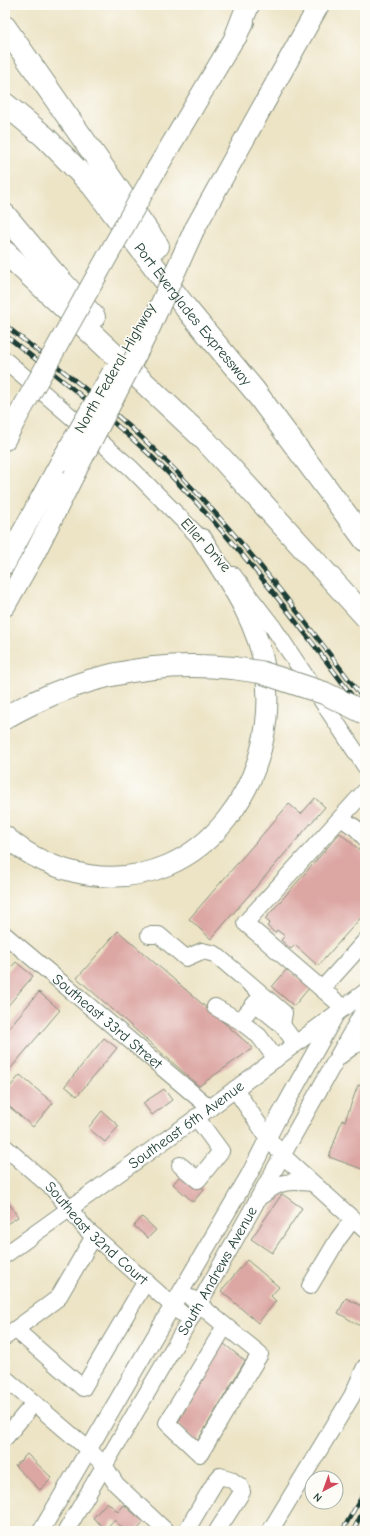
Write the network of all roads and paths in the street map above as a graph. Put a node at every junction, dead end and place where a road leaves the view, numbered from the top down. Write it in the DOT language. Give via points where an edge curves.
graph roads {
  1 [pos="248,5"];
  2 [pos="254,5"];
  3 [pos="319,5"];
  4 [pos="5,27"];
  5 [pos="236,36"];
  6 [pos="5,104"];
  7 [pos="5,215"];
  8 [pos="5,252"];
  9 [pos="5,360"];
  10 [pos="254,390"];
  11 [pos="9,433"];
  12 [pos="205,440"];
  13 [pos="67,469"];
  14 [pos="202,539"];
  15 [pos="365,540"];
  16 [pos="5,564"];
  17 [pos="5,606"];
  18 [pos="365,616"];
  19 [pos="365,713"];
  20 [pos="5,718"];
  21 [pos="365,766"];
  22 [pos="365,791"];
  23 [pos="341,818"];
  24 [pos="5,836"];
  25 [pos="365,838"];
  26 [pos="5,935"];
  27 [pos="149,935"];
  28 [pos="365,941"];
  29 [pos="322,989"];
  30 [pos="365,992"];
  31 [pos="215,1007"];
  32 [pos="365,1008"];
  33 [pos="340,1011"];
  34 [pos="240,1021"];
  35 [pos="282,1025"];
  36 [pos="365,1041"];
  37 [pos="296,1044"];
  38 [pos="276,1059"];
  39 [pos="336,1059"];
  40 [pos="236,1089"];
  41 [pos="210,1108"];
  42 [pos="196,1117"];
  43 [pos="268,1138"];
  44 [pos="5,1147"];
  45 [pos="283,1156"];
  46 [pos="180,1165"];
  47 [pos="312,1183"];
  48 [pos="258,1200"];
  49 [pos="68,1208"];
  50 [pos="353,1219"];
  51 [pos="365,1230"];
  52 [pos="94,1236"];
  53 [pos="5,1255"];
  54 [pos="146,1282"];
  55 [pos="310,1286"];
  56 [pos="182,1291"];
  57 [pos="198,1304"];
  58 [pos="174,1306"];
  59 [pos="189,1320"];
  60 [pos="225,1326"];
  61 [pos="10,1334"];
  62 [pos="365,1367"];
  63 [pos="5,1378"];
  64 [pos="34,1403"];
  65 [pos="5,1438"];
  66 [pos="89,1450"];
  67 [pos="104,1465"];
  68 [pos="161,1526"];
  69 [pos="42,1531"];
  70 [pos="66,1531"];
  71 [pos="186,1531"];
  72 [pos="217,1531"];
  73 [pos="270,1531"];
  1 -- 5 [label="highway"];
  2 -- 5 [label="main road"];
  3 -- 13 [label="main road, North Federal Highway, bridge" via="194,230"];
  4 -- 10 [label="highway" via="196,301"];
  5 -- 11 [label="main road, bridge" via="153,175"];
  6 -- 10 [label="highway, Port Everglades Expressway" via="45,137 92,185 186,308"];
  7 -- 12 [label="highway" via="73,295 141,365"];
  8 -- 12 [label="highway"];
  9 -- 14 [label="street, Eller Drive" via="131,468"];
  10 -- 15 [label="highway, Port Everglades Expressway"];
  12 -- 18 [label="highway"];
  13 -- 16 [label="main road, North Federal Highway"];
  13 -- 17 [label="main road" via="35,553"];
  14 -- 21 [label="street, Eller Drive" via="273,627"];
  14 -- 24 [label="main road" via="242,604 256,636 265,669 266,721 261,749 246,790 233,812 207,840 184,857 149,873 126,877 89,875 56,866 30,855"];
  19 -- 20 [label="highway, bridge" via="324,692 260,672 192,665 154,667 77,684"];
  22 -- 23 [label="street"];
  23 -- 25 [label="street"];
  23 -- 29 [label="street" via="245,923"];
  26 -- 41 [label="street, Southeast 33rd Street"];
  27 -- 35 [label="street" via="159,935 186,958 202,951 215,954 284,1013"];
  28 -- 29 [label="street"];
  29 -- 33 [label="street"];
  30 -- 33 [label="street, Southeast 6th Avenue"];
  31 -- 34 [label="street"];
  32 -- 39 [label="street, South Andrews Avenue"];
  33 -- 37 [label="street, Southeast 6th Avenue"];
  33 -- 43 [label="street, South Andrews Avenue"];
  34 -- 35 [label="street" via="255,1003"];
  34 -- 38 [label="street" via="259,1036"];
  35 -- 37 [label="street"];
  36 -- 39 [label="street" via="353,1046"];
  37 -- 38 [label="street, Southeast 6th Avenue"];
  38 -- 40 [label="street, Southeast 6th Avenue"];
  39 -- 45 [label="street, South Andrews Avenue"];
  40 -- 41 [label="street, Southeast 6th Avenue"];
  40 -- 43 [label="street"];
  41 -- 42 [label="street, Southeast 6th Avenue"];
  42 -- 46 [label="street" via="221,1152 198,1180"];
  42 -- 49 [label="street, Southeast 6th Avenue"];
  43 -- 45 [label="street"];
  43 -- 56 [label="street, South Andrews Avenue" via="250,1175"];
  44 -- 49 [label="street, Southeast 32nd Court" via="54,1189"];
  45 -- 47 [label="street"];
  45 -- 48 [label="street, South Andrews Avenue"];
  47 -- 48 [label="street" via="280,1183"];
  47 -- 50 [label="street"];
  48 -- 57 [label="street, South Andrews Avenue"];
  49 -- 52 [label="street, Southeast 32nd Court"];
  49 -- 53 [label="street, Southeast 6th Avenue"];
  50 -- 51 [label="street"];
  50 -- 55 [label="street"];
  52 -- 54 [label="street, Southeast 32nd Court"];
  52 -- 61 [label="street" via="58,1298"];
  54 -- 58 [label="street, Southeast 32nd Court"];
  54 -- 61 [label="street" via="83,1388"];
  56 -- 57 [label="street"];
  56 -- 58 [label="street, South Andrews Avenue"];
  57 -- 59 [label="street, South Andrews Avenue"];
  57 -- 60 [label="street"];
  58 -- 59 [label="street, Southeast 32nd Court"];
  58 -- 66 [label="street, South Andrews Avenue"];
  59 -- 67 [label="street, South Andrews Avenue"];
  60 -- 60 [label="street" via="260,1354 200,1454 167,1423"];
  62 -- 73 [label="street" via="352,1396"];
  63 -- 64 [label="street"];
  64 -- 65 [label="street"];
  64 -- 66 [label="street"];
  66 -- 67 [label="street"];
  66 -- 69 [label="street, South Andrews Avenue"];
  67 -- 68 [label="street" via="116,1484"];
  67 -- 70 [label="street, South Andrews Avenue"];
  71 -- 72 [label="street" via="220,1476 240,1486 242,1492"];
}
